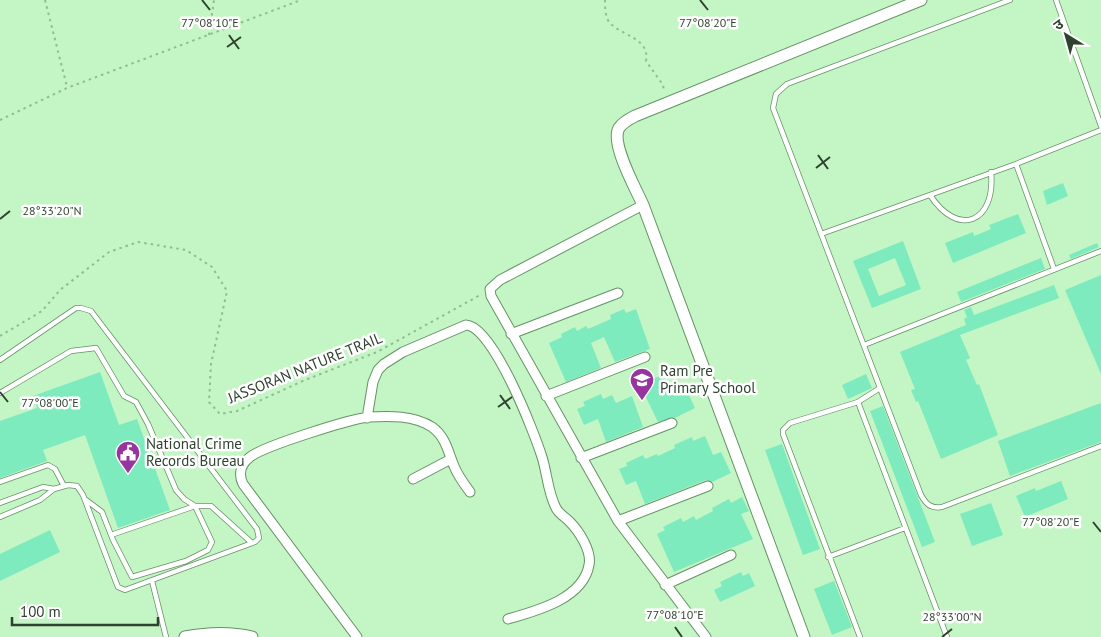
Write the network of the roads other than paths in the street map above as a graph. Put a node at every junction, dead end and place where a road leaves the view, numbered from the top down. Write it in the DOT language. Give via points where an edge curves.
graph roads {
  1 [pos="921,0"];
  2 [pos="1010,0"];
  3 [pos="1056,0"];
  4 [pos="1101,126"];
  5 [pos="1101,130"];
  6 [pos="1016,164"];
  7 [pos="991,172"];
  8 [pos="930,196"];
  9 [pos="643,205"];
  10 [pos="821,234"];
  11 [pos="1101,251"];
  12 [pos="1054,269"];
  13 [pos="618,293"];
  14 [pos="510,334"];
  15 [pos="864,345"];
  16 [pos="645,357"];
  17 [pos="0,360"];
  18 [pos="880,388"];
  19 [pos="0,393"];
  20 [pos="546,396"];
  21 [pos="858,402"];
  22 [pos="367,418"];
  23 [pos="672,423"];
  24 [pos="1101,446"];
  25 [pos="581,458"];
  26 [pos="451,459"];
  27 [pos="413,479"];
  28 [pos="0,482"];
  29 [pos="64,486"];
  30 [pos="708,486"];
  31 [pos="54,489"];
  32 [pos="470,492"];
  33 [pos="85,500"];
  34 [pos="0,503"];
  35 [pos="195,506"];
  36 [pos="0,517"];
  37 [pos="618,521"];
  38 [pos="905,528"];
  39 [pos="111,535"];
  40 [pos="252,543"];
  41 [pos="731,555"];
  42 [pos="828,556"];
  43 [pos="152,581"];
  44 [pos="665,585"];
  45 [pos="508,619"];
  46 [pos="166,637"];
  47 [pos="184,637"];
  48 [pos="252,637"];
  49 [pos="357,637"];
  50 [pos="706,637"];
  51 [pos="804,637"];
  52 [pos="860,637"];
  53 [pos="947,637"];
  1 -- 9 [label="street" via="625,122 617,135 618,148"];
  2 -- 10 [label="lane" via="787,84 776,94 773,101 775,116"];
  3 -- 4 [label="lane"];
  5 -- 6 [label="lane"];
  6 -- 7 [label="lane"];
  6 -- 12 [label="lane"];
  7 -- 8 [label="lane"];
  7 -- 8 [label="lane" via="989,203 979,216 970,220 952,217 941,210"];
  8 -- 10 [label="lane"];
  9 -- 14 [label="street" via="500,280 490,289 493,302"];
  9 -- 51 [label="street"];
  10 -- 15 [label="lane"];
  11 -- 12 [label="lane"];
  12 -- 15 [label="lane"];
  13 -- 14 [label="street"];
  14 -- 20 [label="street"];
  15 -- 18 [label="lane"];
  16 -- 20 [label="street"];
  17 -- 40 [label="lane" via="76,308 91,311 257,529 259,538"];
  18 -- 21 [label="lane"];
  18 -- 24 [label="lane" via="921,495 928,505 935,508"];
  19 -- 35 [label="lane" via="70,351 96,348 124,396 136,402 176,490"];
  20 -- 25 [label="street"];
  21 -- 38 [label="lane"];
  21 -- 42 [label="lane" via="790,423 783,430"];
  22 -- 26 [label="street" via="398,417 426,424 440,434"];
  22 -- 45 [label="street" via="375,375 384,364 403,352 466,325 476,329 492,348 507,373 536,439 556,508 579,534 590,560 583,580 562,599 550,607"];
  22 -- 49 [label="street" via="263,450 245,462 240,474 243,484"];
  23 -- 25 [label="street"];
  25 -- 37 [label="street"];
  26 -- 27 [label="street"];
  26 -- 32 [label="street"];
  28 -- 29 [label="lane" via="48,465 55,469"];
  29 -- 31 [label="lane"];
  29 -- 33 [label="lane" via="77,486"];
  30 -- 37 [label="street"];
  31 -- 34 [label="lane" via="38,488"];
  31 -- 36 [label="lane" via="40,500"];
  33 -- 39 [label="lane" via="102,512"];
  33 -- 43 [label="lane" via="118,586 125,590"];
  35 -- 39 [label="lane"];
  35 -- 39 [label="lane" via="212,542 208,550 186,561 132,577"];
  35 -- 40 [label="lane" via="211,506"];
  37 -- 44 [label="street"];
  38 -- 42 [label="lane"];
  38 -- 53 [label="lane"];
  40 -- 43 [label="lane"];
  41 -- 44 [label="street"];
  42 -- 52 [label="lane"];
  43 -- 46 [label="lane"];
  44 -- 50 [label="street"];
  47 -- 48 [label="street" via="218,634"];
}
